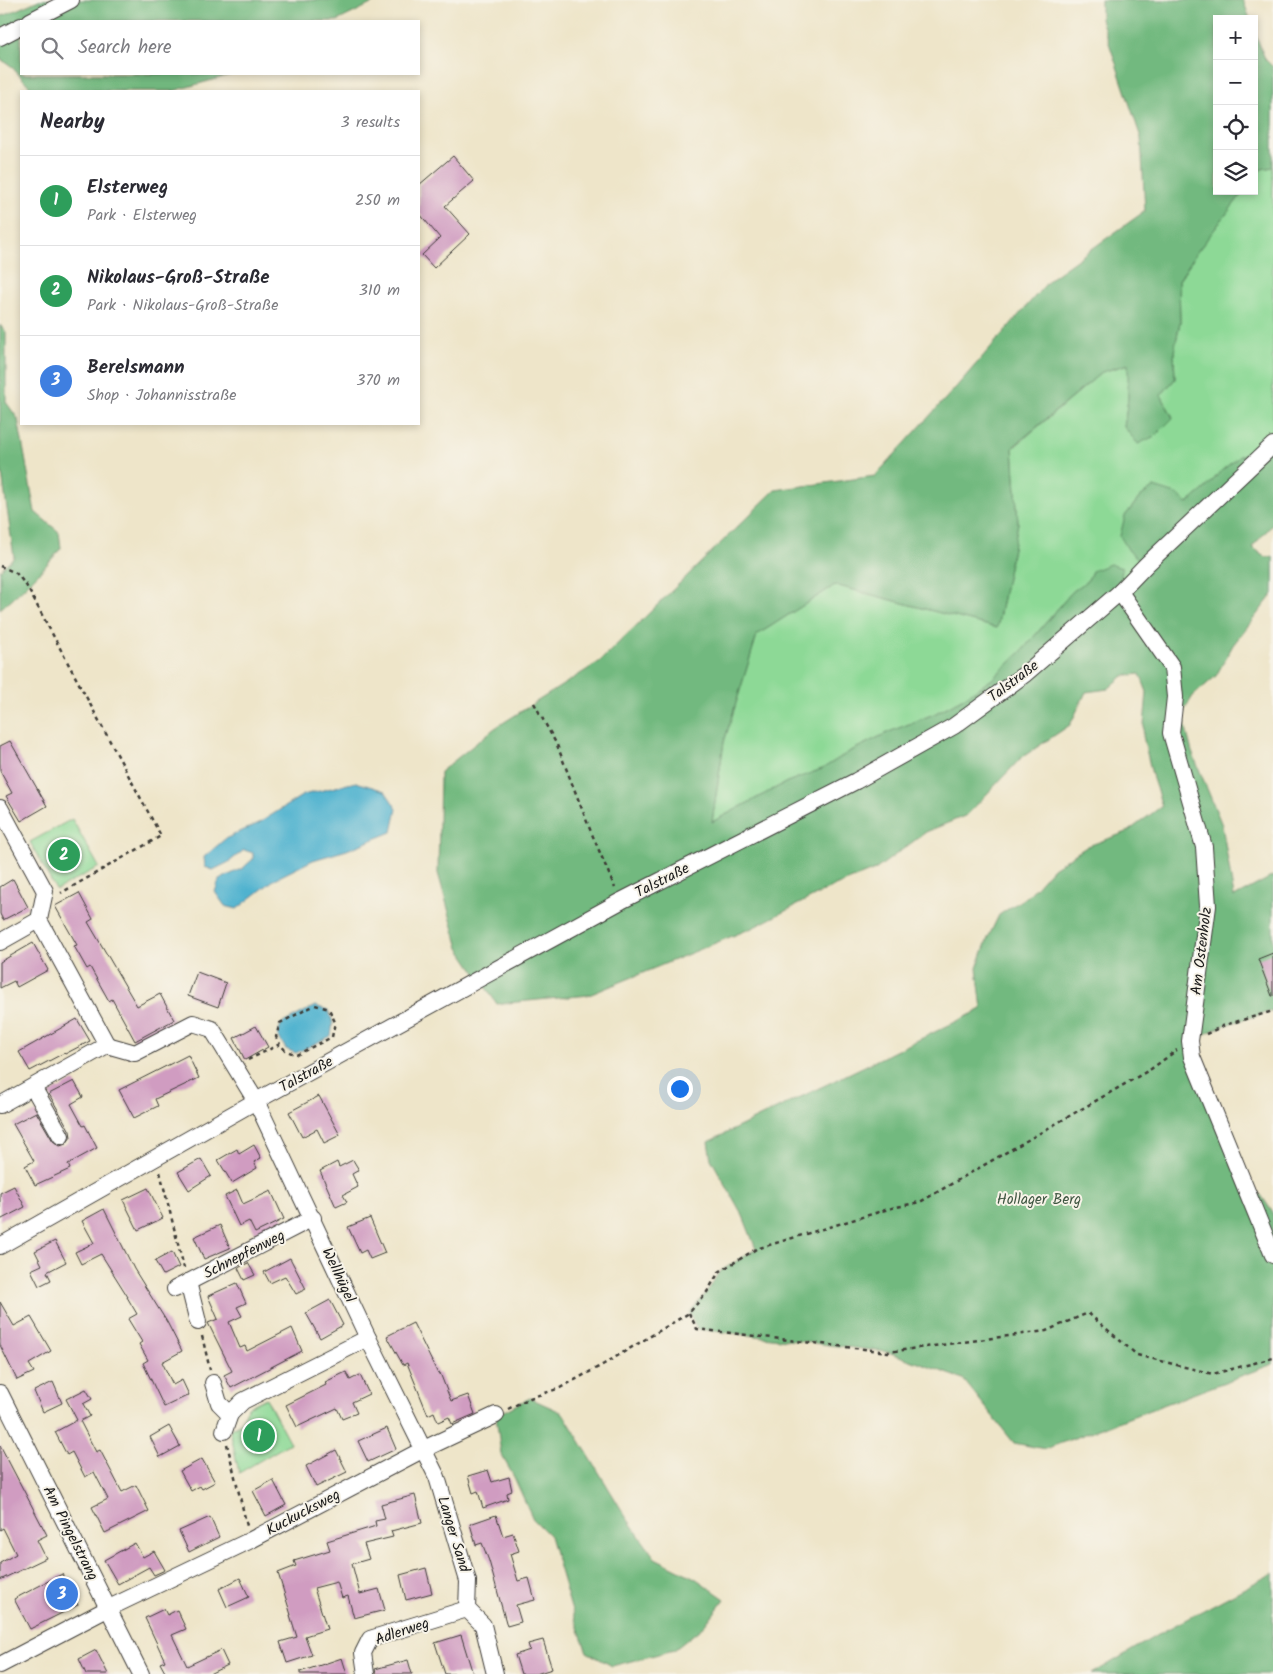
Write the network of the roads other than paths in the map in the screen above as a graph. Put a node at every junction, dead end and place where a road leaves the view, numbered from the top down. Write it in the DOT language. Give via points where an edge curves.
graph roads {
  1 [pos="71,0"];
  2 [pos="32,20"];
  3 [pos="20,27"];
  4 [pos="0,37"];
  5 [pos="1273,445"];
  6 [pos="1120,592"];
  7 [pos="0,808"];
  8 [pos="41,912"];
  9 [pos="0,942"];
  10 [pos="107,1045"];
  11 [pos="33,1087"];
  12 [pos="256,1101"];
  13 [pos="0,1105"];
  14 [pos="61,1136"];
  15 [pos="313,1218"];
  16 [pos="0,1246"];
  17 [pos="1273,1256"];
  18 [pos="198,1322"];
  19 [pos="368,1338"];
  20 [pos="214,1384"];
  21 [pos="0,1393"];
  22 [pos="230,1414"];
  23 [pos="496,1415"];
  24 [pos="224,1431"];
  25 [pos="424,1449"];
  26 [pos="109,1608"];
  27 [pos="467,1610"];
  28 [pos="0,1665"];
  29 [pos="141,1674"];
  30 [pos="366,1674"];
  31 [pos="495,1674"];
  1 -- 2 [label="street"];
  3 -- 4 [label="street"];
  5 -- 6 [label="street, Talstraße"];
  6 -- 12 [label="street, Talstraße" via="1024,674 954,726 856,781 621,901"];
  6 -- 17 [label="street, Am Ostenholz" via="1172,667 1175,697 1171,733 1204,847 1208,906 1190,1041 1192,1057"];
  7 -- 8 [label="street" via="45,891"];
  8 -- 9 [label="street"];
  8 -- 10 [label="street"];
  10 -- 11 [label="street"];
  10 -- 12 [label="street, Wellhügel" via="135,1053 193,1023 212,1029"];
  11 -- 13 [label="street"];
  11 -- 14 [label="street"];
  12 -- 15 [label="street, Wellhügel"];
  12 -- 16 [label="street, Talstraße"];
  15 -- 18 [label="street, Schnepfenweg" via="181,1285"];
  15 -- 19 [label="street, Wellhügel"];
  19 -- 22 [label="street" via="243,1401"];
  19 -- 25 [label="street, Wellhügel"];
  20 -- 22 [label="street" via="219,1403"];
  21 -- 26 [label="street, Am Pingelstrang"];
  22 -- 24 [label="street"];
  23 -- 25 [label="street, Kuckucksweg"];
  25 -- 26 [label="street, Kuckucksweg" via="251,1540"];
  25 -- 27 [label="street, Langer Sand" via="437,1477 468,1581"];
  26 -- 28 [label="street, Kuckucksweg"];
  26 -- 29 [label="street, Am Pingelstrang"];
  27 -- 30 [label="street, Adlerweg" via="370,1639 363,1653"];
  27 -- 31 [label="street" via="484,1625"];
}
